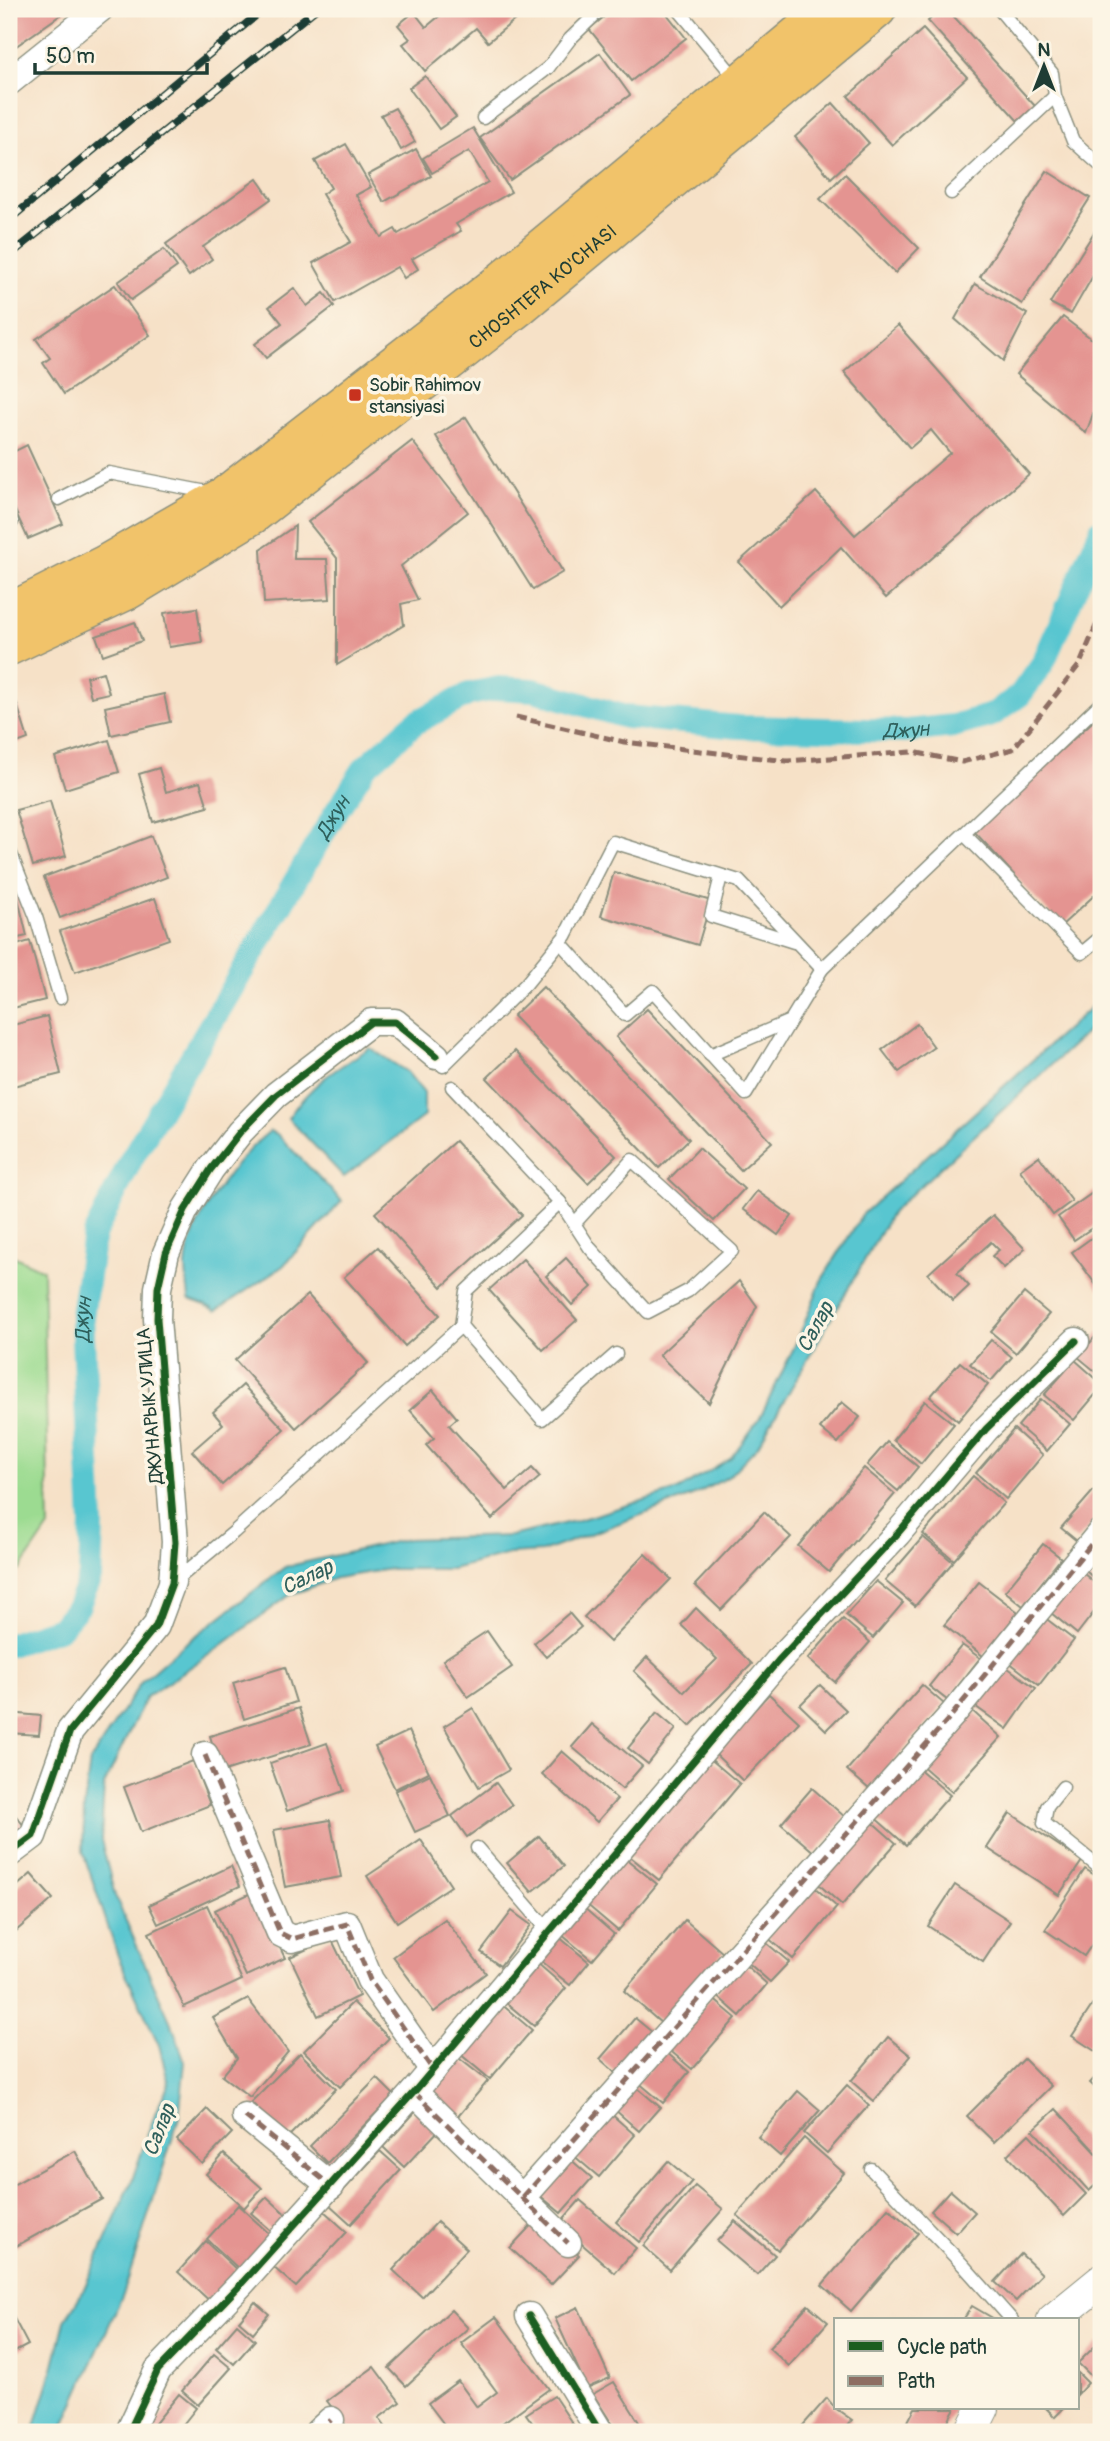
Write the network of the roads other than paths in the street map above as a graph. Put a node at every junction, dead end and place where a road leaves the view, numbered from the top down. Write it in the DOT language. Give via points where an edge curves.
graph roads {
  1 [pos="100,9"];
  2 [pos="601,9"];
  3 [pos="678,9"];
  4 [pos="828,9"];
  5 [pos="877,9"];
  6 [pos="999,9"];
  7 [pos="9,82"];
  8 [pos="739,83"];
  9 [pos="1055,96"];
  10 [pos="483,118"];
  11 [pos="1101,166"];
  12 [pos="951,193"];
  13 [pos="226,495"];
  14 [pos="59,499"];
  15 [pos="9,612"];
  16 [pos="9,646"];
  17 [pos="1101,704"];
  18 [pos="964,834"];
  19 [pos="9,849"];
  20 [pos="721,876"];
  21 [pos="1101,937"];
  22 [pos="560,942"];
  23 [pos="798,944"];
  24 [pos="822,969"];
  25 [pos="60,998"];
  26 [pos="790,1021"];
  27 [pos="710,1055"];
  28 [pos="436,1056"];
  29 [pos="452,1087"];
  30 [pos="560,1202"];
  31 [pos="574,1224"];
  32 [pos="461,1326"];
  33 [pos="1076,1341"];
  34 [pos="616,1354"];
  35 [pos="1101,1532"];
  36 [pos="172,1583"];
  37 [pos="205,1755"];
  38 [pos="1063,1787"];
  39 [pos="477,1848"];
  40 [pos="9,1854"];
  41 [pos="1101,1870"];
  42 [pos="549,1931"];
  43 [pos="433,2070"];
  44 [pos="414,2092"];
  45 [pos="244,2116"];
  46 [pos="872,2169"];
  47 [pos="331,2186"];
  48 [pos="523,2197"];
  49 [pos="568,2243"];
  50 [pos="1101,2281"];
  51 [pos="529,2316"];
  52 [pos="1010,2318"];
  53 [pos="1055,2318"];
  54 [pos="982,2410"];
  55 [pos="129,2432"];
  56 [pos="600,2432"];
  57 [pos="971,2432"];
  1 -- 7 [label="street"];
  2 -- 10 [label="lane" via="548,68"];
  3 -- 8 [label="lane"];
  4 -- 8 [label="main road, CHOSHTEPA KO'CHASI"];
  5 -- 16 [label="main road, CHOSHTEPA KO'CHASI" via="521,305 252,515 128,590"];
  6 -- 9 [label="lane" via="1052,73"];
  8 -- 13 [label="main road, CHOSHTEPA KO'CHASI" via="497,285"];
  9 -- 11 [label="lane" via="1073,141"];
  9 -- 12 [label="lane"];
  13 -- 14 [label="lane" via="109,473"];
  13 -- 15 [label="main road, CHOSHTEPA KO'CHASI" via="106,564"];
  17 -- 18 [label="lane"];
  18 -- 21 [label="lane" via="1082,953"];
  18 -- 24 [label="lane"];
  19 -- 25 [label="lane" via="36,917"];
  20 -- 22 [label="lane" via="613,842"];
  20 -- 23 [label="lane" via="739,881"];
  20 -- 23 [label="lane" via="711,916"];
  22 -- 27 [label="lane" via="625,1015 653,991"];
  22 -- 28 [label="lane" via="526,984 443,1066"];
  23 -- 24 [label="lane"];
  24 -- 26 [label="lane"];
  26 -- 27 [label="lane"];
  26 -- 27 [label="lane" via="746,1094"];
  28 -- 36 [label="street, ДЖУНАРЫК УЛИЦА" via="396,1022 371,1022 275,1095 211,1169 185,1210 166,1253 157,1319 175,1542"];
  29 -- 30 [label="lane"];
  30 -- 31 [label="lane"];
  30 -- 32 [label="lane" via="466,1291"];
  31 -- 31 [label="lane" via="648,1312 688,1291 732,1251 632,1160"];
  32 -- 34 [label="lane" via="542,1419"];
  32 -- 36 [label="lane"];
  33 -- 42 [label="street" via="986,1429 898,1533 778,1661"];
  35 -- 48 [label="street" via="951,1714"];
  36 -- 40 [label="street, ДЖУНАРЫК УЛИЦА" via="156,1626 70,1731 33,1836"];
  37 -- 43 [label="street" via="280,1933 292,1939 347,1924 370,1980"];
  38 -- 41 [label="lane" via="1047,1807 1044,1823"];
  39 -- 42 [label="lane"];
  42 -- 43 [label="street"];
  43 -- 44 [label="street"];
  44 -- 47 [label="street"];
  44 -- 48 [label="street"];
  45 -- 47 [label="street"];
  46 -- 52 [label="lane"];
  47 -- 55 [label="street" via="158,2370"];
  48 -- 49 [label="street"];
  50 -- 53 [label="street"];
  51 -- 56 [label="street"];
  54 -- 57 [label="street"];
}
